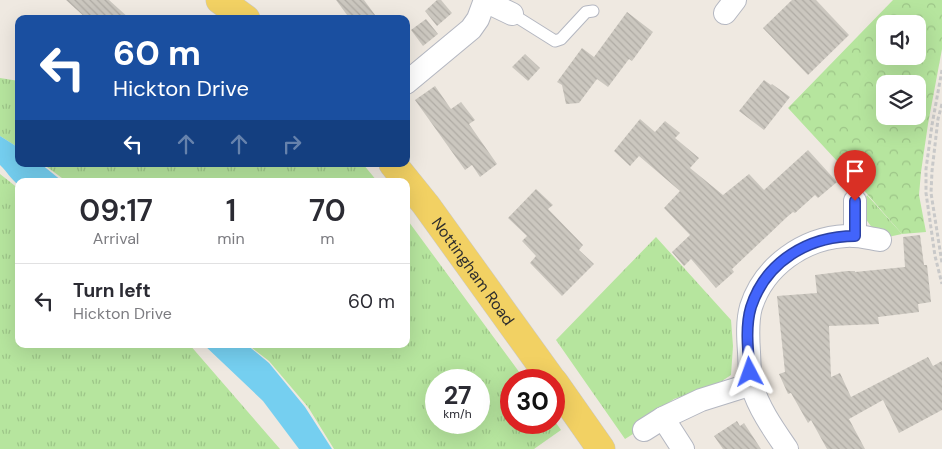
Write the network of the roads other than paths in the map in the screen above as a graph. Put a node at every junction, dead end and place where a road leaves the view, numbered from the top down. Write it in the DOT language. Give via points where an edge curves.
graph roads {
  1 [pos="485,0"];
  2 [pos="593,11"];
  3 [pos="512,14"];
  4 [pos="410,80"];
  5 [pos="395,167"];
  6 [pos="404,178"];
  7 [pos="410,185"];
  8 [pos="855,201"];
  9 [pos="855,236"];
  10 [pos="880,240"];
  11 [pos="544,369"];
  12 [pos="752,384"];
  13 [pos="565,398"];
  14 [pos="663,418"];
  15 [pos="644,430"];
  16 [pos="600,449"];
  17 [pos="682,449"];
  18 [pos="787,449"];
  1 -- 3 [label="street"];
  1 -- 4 [label="street" via="471,29"];
  2 -- 3 [label="lane" via="586,12 561,39 555,41"];
  5 -- 6 [label="main road, Nottingham Road"];
  7 -- 11 [label="main road, Nottingham Road"];
  8 -- 9 [label="street"];
  9 -- 10 [label="street"];
  9 -- 12 [label="street" via="834,237 799,249 784,259 758,289 750,308 748,330"];
  12 -- 14 [label="street" via="701,400"];
  12 -- 18 [label="street" via="759,404"];
  13 -- 16 [label="main road, Nottingham Road"];
  14 -- 15 [label="street"];
  14 -- 17 [label="street"];
}
